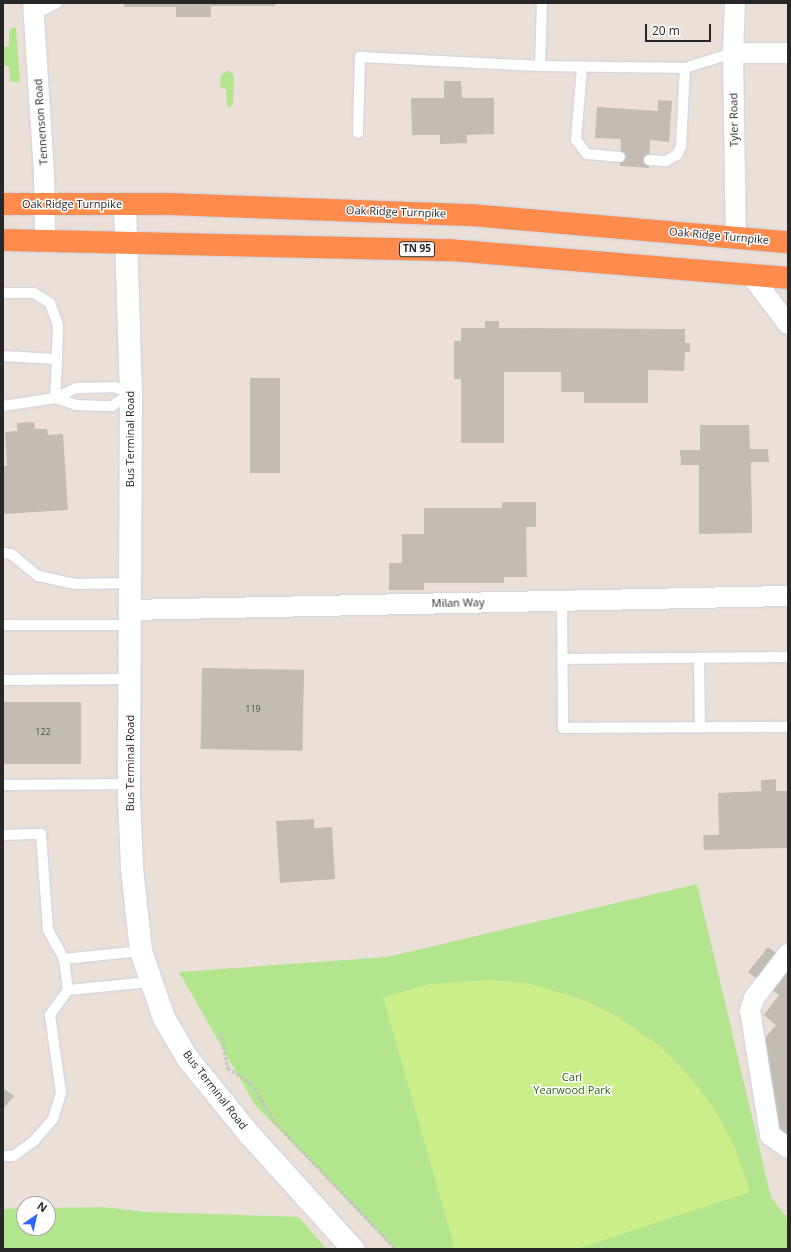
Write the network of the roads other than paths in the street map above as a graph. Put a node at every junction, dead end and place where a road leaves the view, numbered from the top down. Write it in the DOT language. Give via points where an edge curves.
graph roads {
  1 [pos="57,3"];
  2 [pos="542,3"];
  3 [pos="735,3"];
  4 [pos="34,9"];
  5 [pos="733,53"];
  6 [pos="788,53"];
  7 [pos="540,66"];
  8 [pos="582,68"];
  9 [pos="685,68"];
  10 [pos="358,133"];
  11 [pos="620,157"];
  12 [pos="649,160"];
  13 [pos="3,204"];
  14 [pos="125,204"];
  15 [pos="45,205"];
  16 [pos="736,238"];
  17 [pos="3,240"];
  18 [pos="45,240"];
  19 [pos="124,242"];
  20 [pos="788,242"];
  21 [pos="750,274"];
  22 [pos="788,278"];
  23 [pos="3,293"];
  24 [pos="788,324"];
  25 [pos="3,356"];
  26 [pos="56,358"];
  27 [pos="131,393"];
  28 [pos="55,398"];
  29 [pos="3,406"];
  30 [pos="3,553"];
  31 [pos="129,583"];
  32 [pos="788,596"];
  33 [pos="562,601"];
  34 [pos="129,617"];
  35 [pos="3,625"];
  36 [pos="788,657"];
  37 [pos="699,658"];
  38 [pos="563,659"];
  39 [pos="131,679"];
  40 [pos="3,680"];
  41 [pos="700,727"];
  42 [pos="788,727"];
  43 [pos="129,784"];
  44 [pos="3,785"];
  45 [pos="3,835"];
  46 [pos="141,951"];
  47 [pos="788,954"];
  48 [pos="64,959"];
  49 [pos="150,982"];
  50 [pos="68,990"];
  51 [pos="788,1148"];
  52 [pos="3,1156"];
  53 [pos="353,1249"];
  1 -- 4 [label="lane"];
  2 -- 7 [label="lane"];
  3 -- 5 [label="street, Tyler Road"];
  4 -- 15 [label="street, Tennenson Road"];
  5 -- 6 [label="street"];
  5 -- 9 [label="lane"];
  5 -- 16 [label="street, Tyler Road"];
  7 -- 8 [label="lane"];
  7 -- 10 [label="lane" via="360,57"];
  8 -- 9 [label="lane"];
  8 -- 11 [label="lane" via="576,140 587,154"];
  9 -- 12 [label="lane" via="681,146 677,155 666,161"];
  13 -- 15 [label="highway, Oak Ridge Turnpike"];
  14 -- 15 [label="highway, Oak Ridge Turnpike"];
  14 -- 16 [label="highway, Oak Ridge Turnpike" via="470,215"];
  14 -- 19 [label="street, Bus Terminal Road"];
  15 -- 18 [label="street, Tennenson Road"];
  16 -- 20 [label="highway, Oak Ridge Turnpike"];
  16 -- 21 [label="highway"];
  17 -- 18 [label="highway, TN 95"];
  18 -- 19 [label="highway, TN 95"];
  19 -- 21 [label="highway, TN 95" via="450,250"];
  19 -- 27 [label="street, Bus Terminal Road"];
  21 -- 22 [label="highway, TN 95"];
  21 -- 24 [label="street"];
  23 -- 26 [label="lane" via="34,293 50,304 58,325"];
  25 -- 26 [label="lane"];
  26 -- 28 [label="lane"];
  27 -- 28 [label="lane" via="115,387 76,388"];
  27 -- 28 [label="lane" via="112,406 76,404"];
  27 -- 31 [label="street, Bus Terminal Road"];
  28 -- 29 [label="lane"];
  30 -- 31 [label="lane" via="11,554 38,576 68,583"];
  31 -- 34 [label="street, Bus Terminal Road"];
  32 -- 33 [label="street, Milan Way"];
  33 -- 34 [label="street, Milan Way"];
  33 -- 38 [label="lane"];
  34 -- 35 [label="lane"];
  34 -- 39 [label="street, Bus Terminal Road"];
  36 -- 37 [label="lane"];
  37 -- 38 [label="lane"];
  37 -- 41 [label="lane"];
  38 -- 41 [label="lane" via="563,728"];
  39 -- 40 [label="lane"];
  39 -- 43 [label="street, Bus Terminal Road"];
  41 -- 42 [label="lane"];
  43 -- 44 [label="lane"];
  43 -- 46 [label="street, Bus Terminal Road" via="132,868"];
  45 -- 48 [label="lane" via="41,834 48,930"];
  46 -- 48 [label="lane"];
  46 -- 49 [label="street, Bus Terminal Road"];
  47 -- 51 [label="street" via="754,998 750,1010 770,1135"];
  48 -- 50 [label="lane"];
  49 -- 50 [label="lane"];
  49 -- 53 [label="street, Bus Terminal Road" via="164,1018 188,1058 250,1135"];
  50 -- 52 [label="lane" via="50,1015 61,1093 52,1119 34,1141 13,1156"];
}
